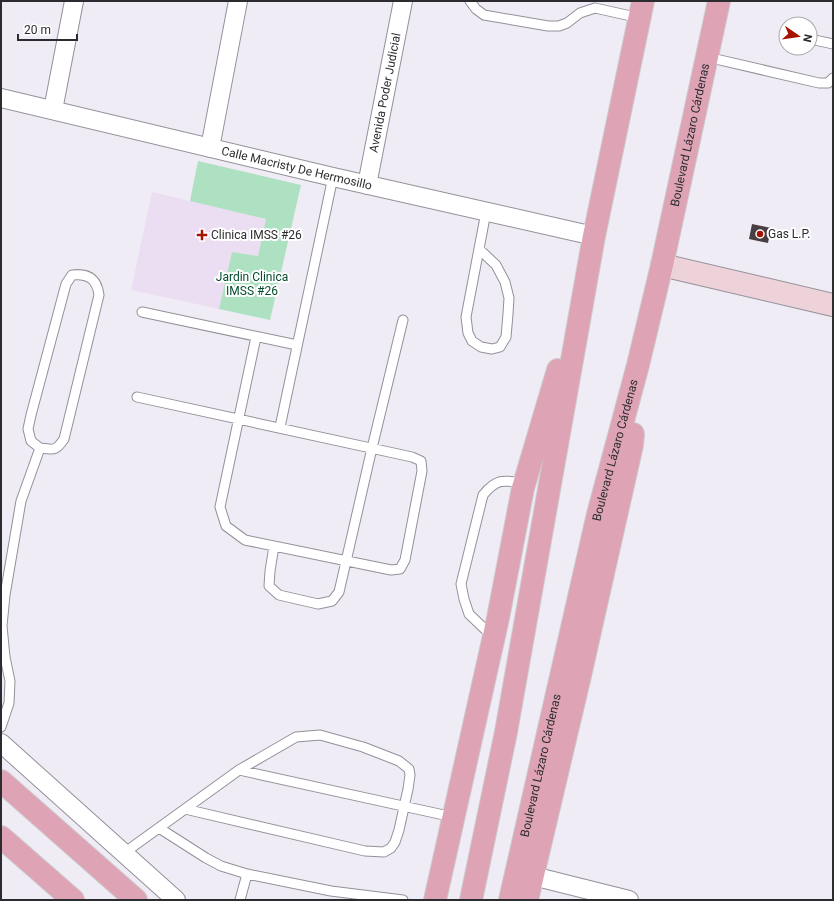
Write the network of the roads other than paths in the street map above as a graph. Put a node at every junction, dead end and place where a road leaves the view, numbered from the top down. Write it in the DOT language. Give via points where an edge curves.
graph roads {
  1 [pos="74,1"];
  2 [pos="238,1"];
  3 [pos="403,1"];
  4 [pos="470,1"];
  5 [pos="719,1"];
  6 [pos="642,9"];
  7 [pos="818,41"];
  8 [pos="833,44"];
  9 [pos="707,57"];
  10 [pos="833,78"];
  11 [pos="1,98"];
  12 [pos="53,110"];
  13 [pos="210,148"];
  14 [pos="333,177"];
  15 [pos="367,185"];
  16 [pos="486,212"];
  17 [pos="594,236"];
  18 [pos="479,248"];
  19 [pos="662,265"];
  20 [pos="588,267"];
  21 [pos="833,305"];
  22 [pos="142,312"];
  23 [pos="403,320"];
  24 [pos="256,337"];
  25 [pos="297,346"];
  26 [pos="638,365"];
  27 [pos="137,397"];
  28 [pos="239,419"];
  29 [pos="280,427"];
  30 [pos="40,448"];
  31 [pos="372,448"];
  32 [pos="524,484"];
  33 [pos="274,546"];
  34 [pos="346,561"];
  35 [pos="494,637"];
  36 [pos="1,727"];
  37 [pos="1,743"];
  38 [pos="239,770"];
  39 [pos="1,781"];
  40 [pos="405,806"];
  41 [pos="185,809"];
  42 [pos="454,817"];
  43 [pos="159,828"];
  44 [pos="1,837"];
  45 [pos="124,853"];
  46 [pos="247,874"];
  47 [pos="533,876"];
  48 [pos="332,891"];
  49 [pos="73,900"];
  50 [pos="136,900"];
  51 [pos="176,900"];
  52 [pos="240,900"];
  53 [pos="329,900"];
  54 [pos="403,900"];
  55 [pos="435,900"];
  56 [pos="471,900"];
  57 [pos="510,900"];
  58 [pos="527,900"];
  59 [pos="629,900"];
  1 -- 12 [label="street"];
  2 -- 13 [label="street"];
  3 -- 15 [label="street, Avenida Poder Judicial"];
  4 -- 6 [label="lane" via="484,15 548,26 567,23 580,12 595,8"];
  5 -- 9 [label="main road, Boulevard Lázaro Cárdenas"];
  6 -- 17 [label="main road"];
  7 -- 8 [label="lane"];
  9 -- 10 [label="lane" via="819,83 828,82"];
  9 -- 19 [label="main road, Boulevard Lázaro Cárdenas"];
  11 -- 12 [label="street, Calle Macristy De Hermosillo"];
  12 -- 13 [label="street, Calle Macristy De Hermosillo"];
  13 -- 14 [label="street, Calle Macristy De Hermosillo"];
  14 -- 15 [label="street, Calle Macristy De Hermosillo"];
  14 -- 25 [label="lane"];
  15 -- 16 [label="street, Calle Macristy De Hermosillo"];
  16 -- 17 [label="street, Calle Macristy De Hermosillo"];
  16 -- 18 [label="lane"];
  17 -- 20 [label="main road"];
  18 -- 18 [label="lane" via="466,317 468,333 472,341 481,347 492,349 500,347 506,337 508,298 505,282 496,265"];
  19 -- 21 [label="main road"];
  19 -- 26 [label="main road, Boulevard Lázaro Cárdenas"];
  20 -- 32 [label="main road"];
  20 -- 56 [label="main road" via="506,732"];
  22 -- 24 [label="lane"];
  23 -- 31 [label="lane"];
  24 -- 25 [label="lane"];
  24 -- 28 [label="lane"];
  25 -- 29 [label="lane"];
  26 -- 47 [label="main road" via="632,445"];
  26 -- 57 [label="main road, Boulevard Lázaro Cárdenas" via="598,514"];
  27 -- 28 [label="lane"];
  28 -- 29 [label="lane"];
  28 -- 33 [label="lane" via="220,508 226,526 245,540"];
  29 -- 31 [label="lane"];
  30 -- 30 [label="lane" via="31,441 28,429 66,284 72,275 89,276 98,286 98,294 64,439 58,447 50,450"];
  30 -- 36 [label="lane" via="22,501 5,595 2,626 10,681 9,703"];
  31 -- 34 [label="lane"];
  31 -- 34 [label="lane" via="412,456 421,461 422,470 405,560 400,569 391,570"];
  32 -- 35 [label="main road"];
  32 -- 35 [label="lane" via="496,482 482,495 461,584 469,614"];
  33 -- 34 [label="lane"];
  33 -- 34 [label="lane" via="269,586 278,595 318,604 332,601 339,592"];
  35 -- 42 [label="main road"];
  37 -- 45 [label="street"];
  38 -- 40 [label="lane"];
  38 -- 40 [label="lane" via="296,737 320,735 363,747 400,761 409,768"];
  38 -- 41 [label="lane"];
  39 -- 50 [label="main road"];
  40 -- 41 [label="lane" via="395,842 384,852 365,851"];
  40 -- 42 [label="lane"];
  41 -- 43 [label="lane"];
  42 -- 55 [label="main road"];
  43 -- 45 [label="lane"];
  43 -- 46 [label="lane" via="221,866"];
  44 -- 49 [label="main road"];
  45 -- 51 [label="street"];
  46 -- 48 [label="lane"];
  46 -- 52 [label="lane"];
  47 -- 58 [label="main road"];
  47 -- 59 [label="street"];
  48 -- 53 [label="lane"];
  48 -- 54 [label="lane"];
}
